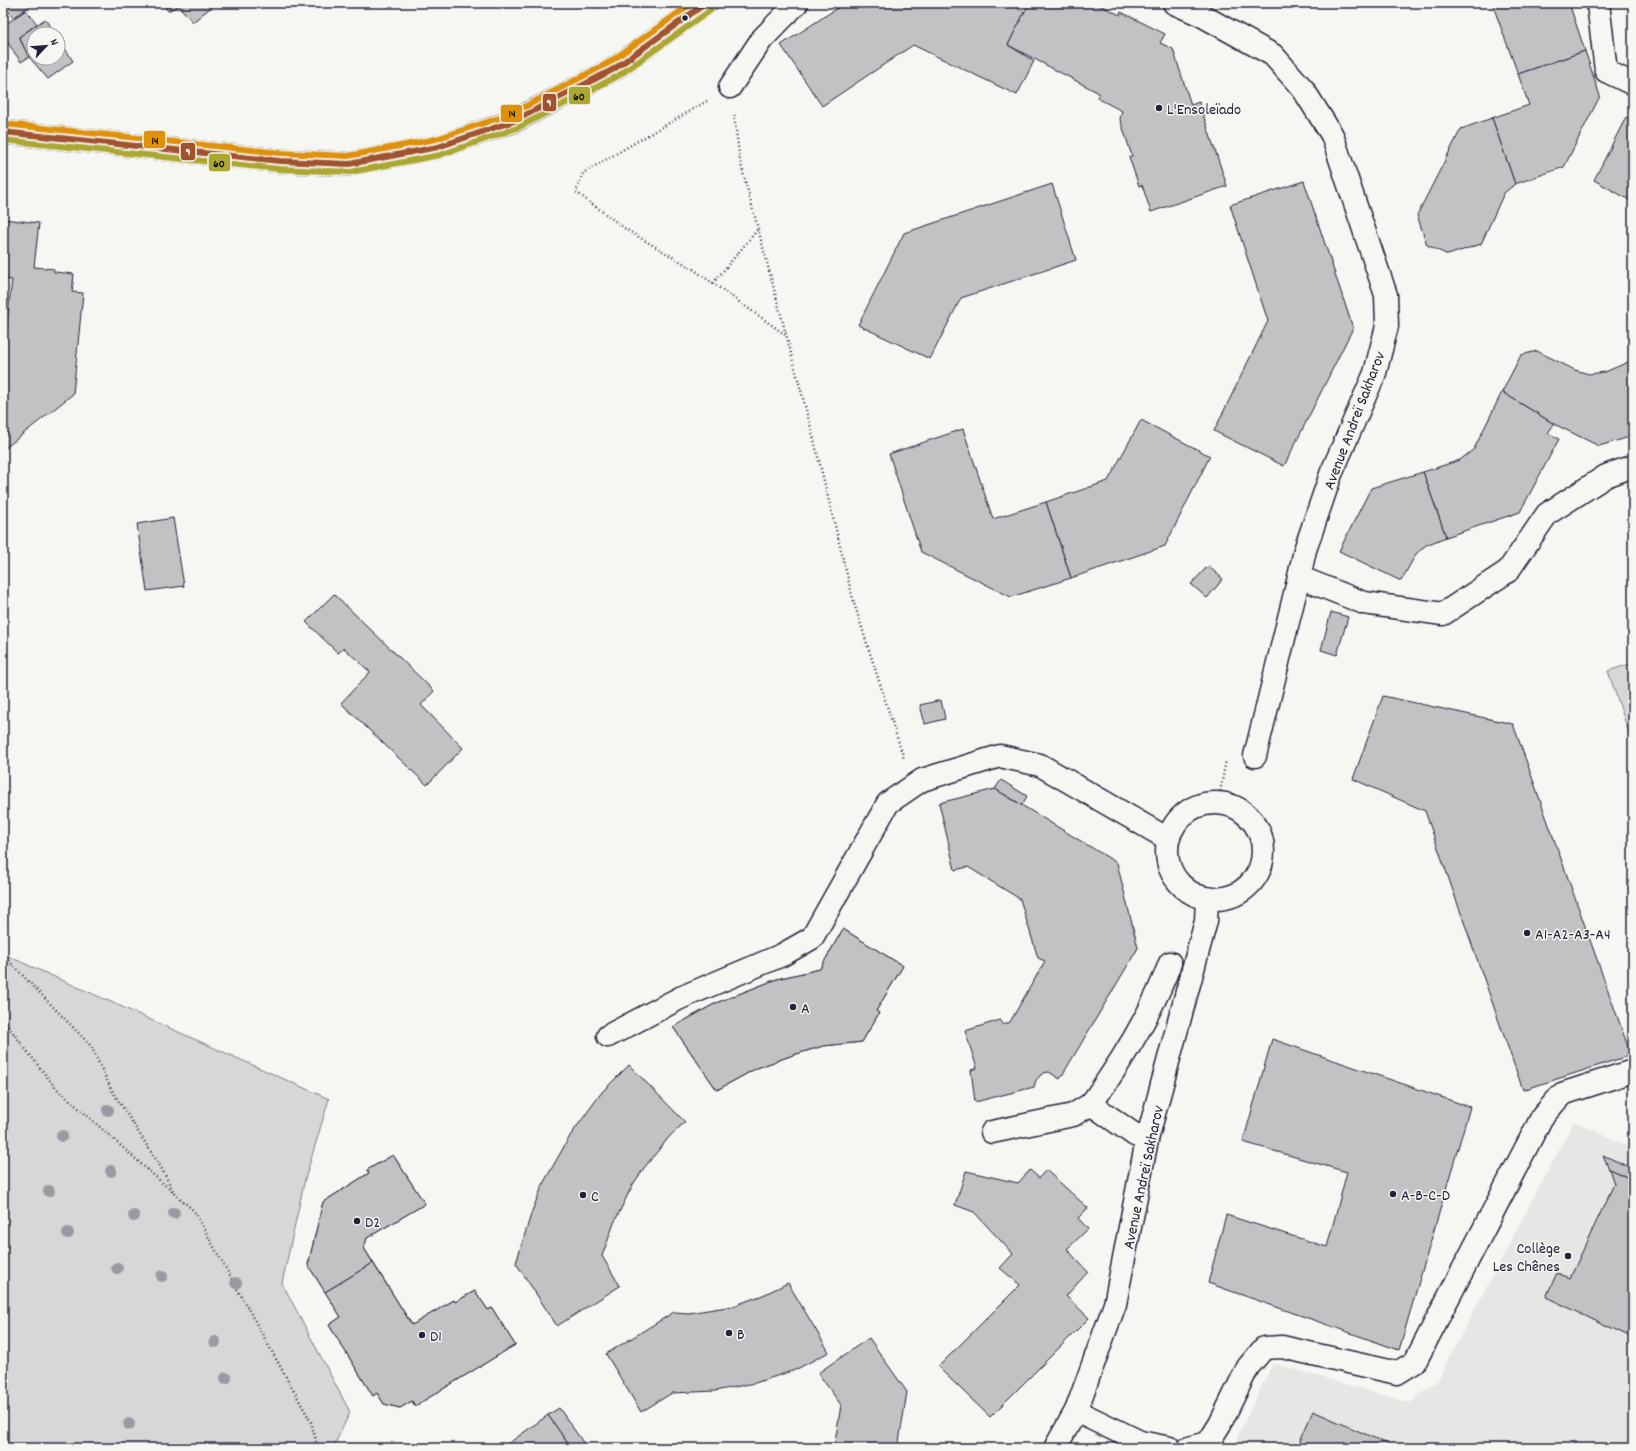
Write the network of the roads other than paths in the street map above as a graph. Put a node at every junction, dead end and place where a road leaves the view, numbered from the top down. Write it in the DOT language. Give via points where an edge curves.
graph roads {
  1 [pos="706,3"];
  2 [pos="797,3"];
  3 [pos="1174,3"];
  4 [pos="1598,3"];
  5 [pos="1633,84"];
  6 [pos="730,87"];
  7 [pos="3,132"];
  8 [pos="1633,466"];
  9 [pos="1299,577"];
  10 [pos="1255,756"];
  11 [pos="1168,839"];
  12 [pos="1207,899"];
  13 [pos="1170,963"];
  14 [pos="608,1036"];
  15 [pos="1633,1071"];
  16 [pos="1091,1104"];
  17 [pos="992,1132"];
  18 [pos="1147,1140"];
  19 [pos="1076,1411"];
  20 [pos="1055,1448"];
  21 [pos="1170,1448"];
  22 [pos="1189,1448"];
  1 -- 7 [label="street" via="614,69 514,121 438,146 349,164 280,161"];
  2 -- 6 [label="street" via="762,39"];
  3 -- 9 [label="street, Avenue Andreï Sakharov" via="1273,55 1303,89 1332,135 1386,295 1387,326 1375,373 1331,474 1305,550"];
  4 -- 5 [label="street" via="1606,71"];
  8 -- 9 [label="street" via="1606,476 1547,514 1508,571 1444,614 1364,603"];
  9 -- 10 [label="street, Avenue Andreï Sakharov"];
  11 -- 12 [label="street" via="1167,859 1175,878 1189,892"];
  11 -- 12 [label="street" via="1178,819 1196,806 1218,803 1239,809 1256,824 1263,846 1261,868 1249,886 1230,898"];
  11 -- 14 [label="street" via="1034,763 1000,756 922,780 888,803 812,938 782,955 680,998"];
  12 -- 18 [label="street, Avenue Andreï Sakharov" via="1206,922"];
  13 -- 16 [label="street" via="1160,991 1110,1078"];
  15 -- 22 [label="street" via="1562,1094 1542,1117 1415,1362 1397,1373 1282,1347 1264,1348 1248,1367 1208,1443"];
  16 -- 17 [label="street" via="1073,1115"];
  16 -- 18 [label="street" via="1135,1135"];
  18 -- 19 [label="street, Avenue Andreï Sakharov" via="1115,1304"];
  19 -- 20 [label="street, Avenue Andreï Sakharov"];
  19 -- 21 [label="street" via="1140,1442"];
}
